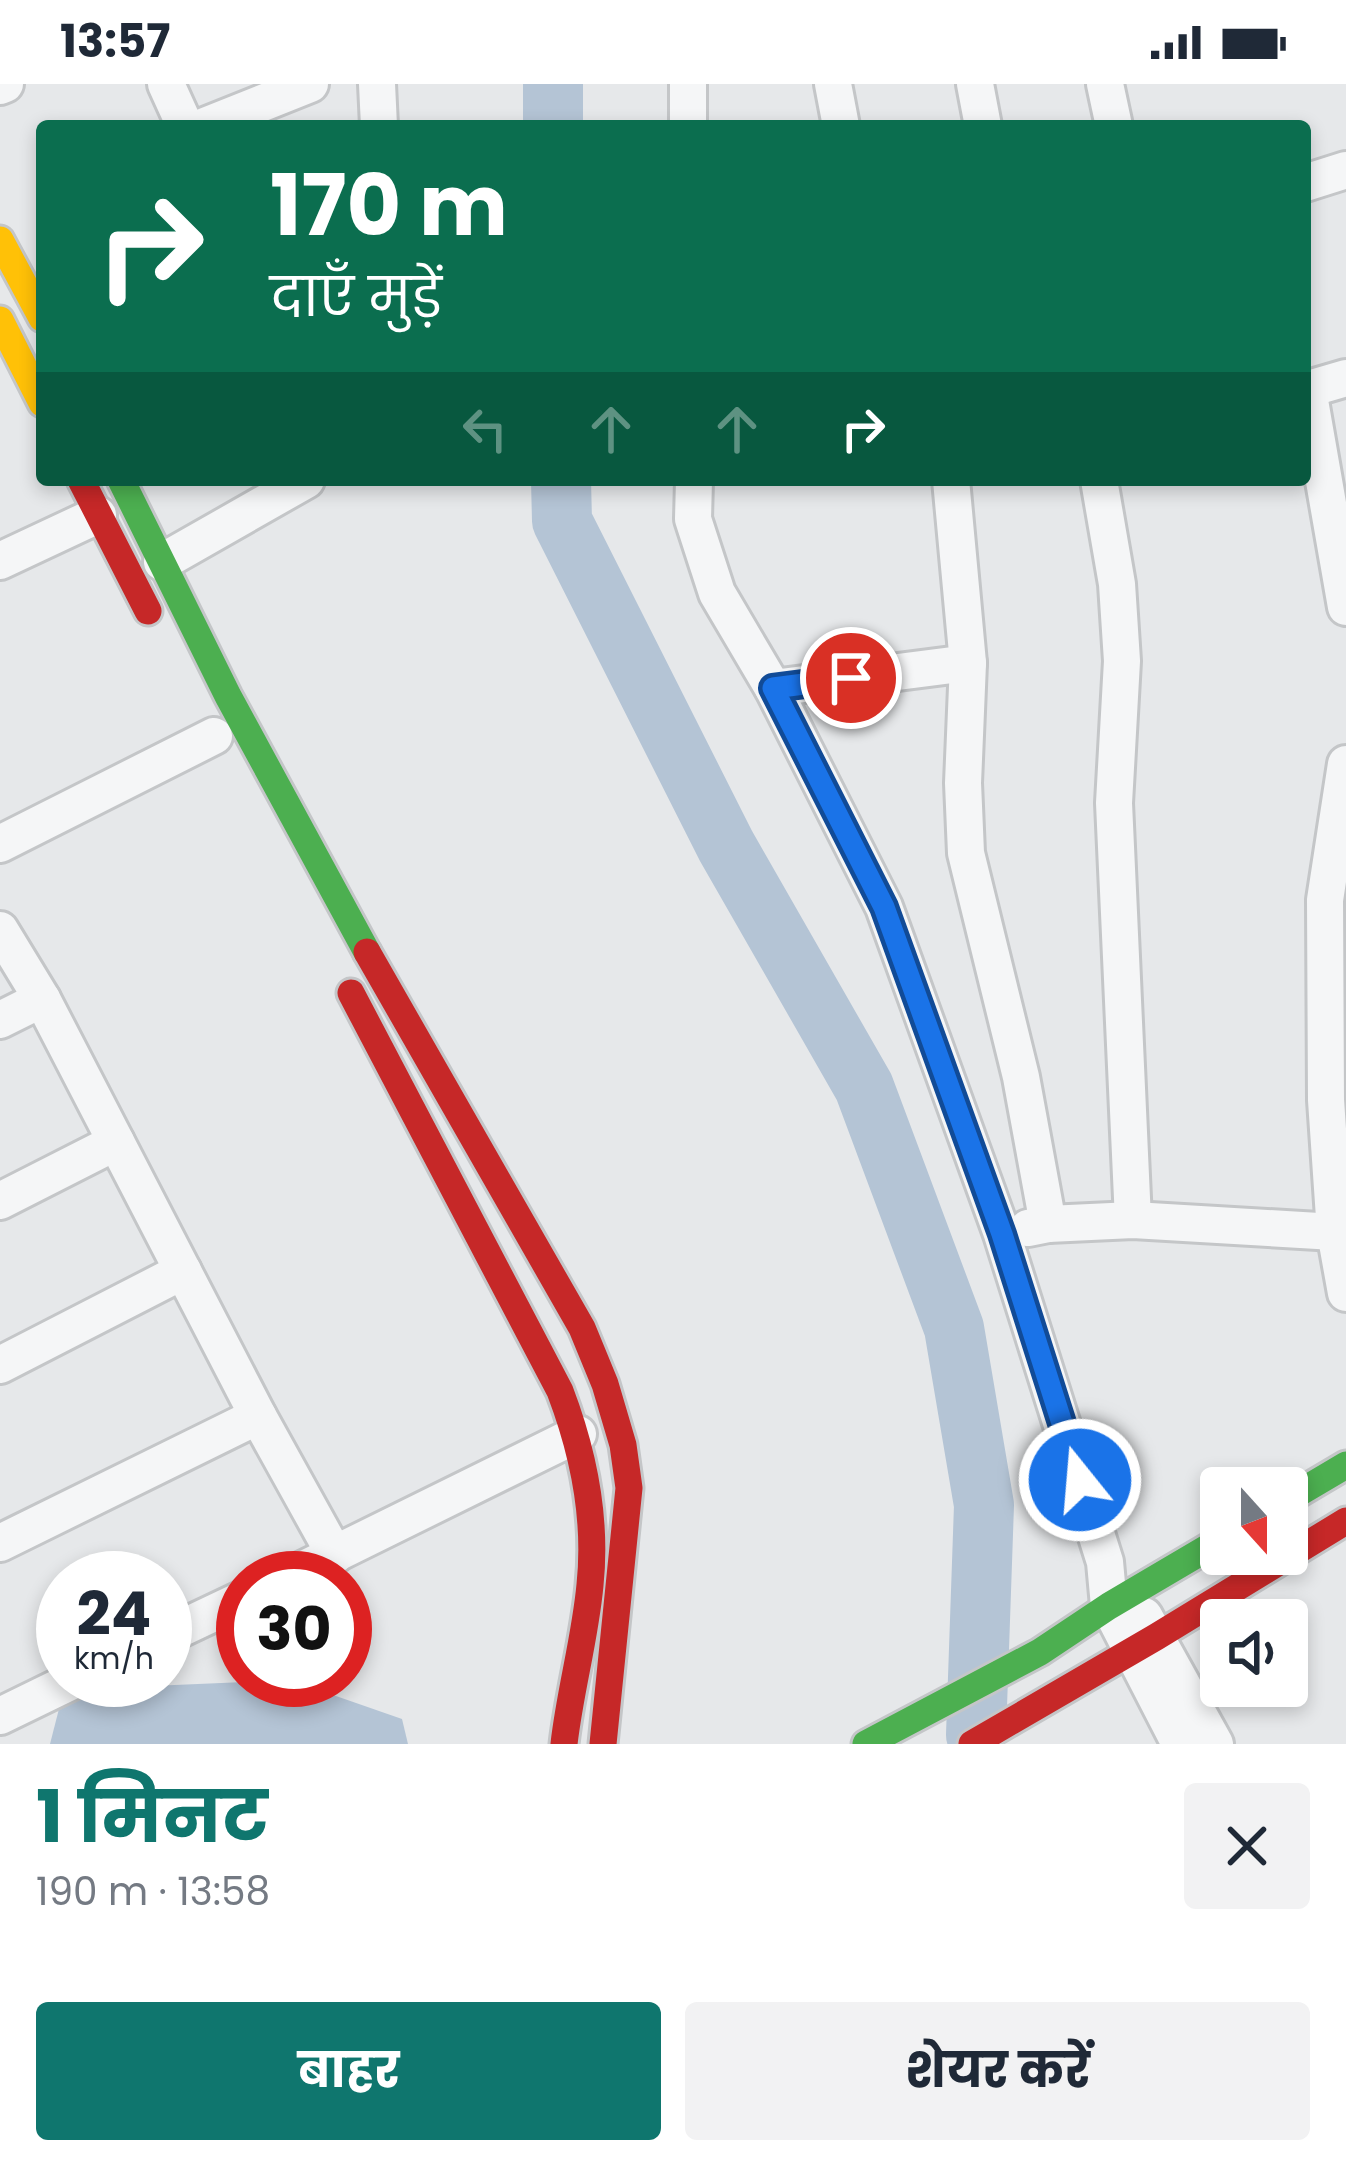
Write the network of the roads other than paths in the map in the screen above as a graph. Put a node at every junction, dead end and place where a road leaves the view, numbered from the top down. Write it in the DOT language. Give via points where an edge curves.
graph roads {
  1 [pos="166,84"];
  2 [pos="310,84"];
  3 [pos="377,84"];
  4 [pos="688,84"];
  5 [pos="833,84"];
  6 [pos="975,84"];
  7 [pos="1105,84"];
  8 [pos="182,120"];
  9 [pos="220,120"];
  10 [pos="380,120"];
  11 [pos="688,120"];
  12 [pos="840,120"];
  13 [pos="982,120"];
  14 [pos="1113,120"];
  15 [pos="1346,170"];
  16 [pos="1311,181"];
  17 [pos="0,240"];
  18 [pos="36,307"];
  19 [pos="0,320"];
  20 [pos="1346,378"];
  21 [pos="1311,388"];
  22 [pos="36,391"];
  23 [pos="1311,416"];
  24 [pos="84,486"];
  25 [pos="124,486"];
  26 [pos="295,486"];
  27 [pos="694,486"];
  28 [pos="952,486"];
  29 [pos="1100,486"];
  30 [pos="98,514"];
  31 [pos="0,561"];
  32 [pos="162,562"];
  33 [pos="1346,608"];
  34 [pos="165,642"];
  35 [pos="968,663"];
  36 [pos="773,688"];
  37 [pos="212,732"];
  38 [pos="1346,764"];
  39 [pos="0,844"];
  40 [pos="0,929"];
  41 [pos="333,959"];
  42 [pos="42,999"];
  43 [pos="0,1020"];
  44 [pos="116,1142"];
  45 [pos="0,1201"];
  46 [pos="1133,1220"];
  47 [pos="1048,1224"];
  48 [pos="1335,1232"];
  49 [pos="1002,1234"];
  50 [pos="183,1271"];
  51 [pos="1346,1294"];
  52 [pos="0,1365"];
  53 [pos="258,1416"];
  54 [pos="578,1434"];
  55 [pos="1346,1465"];
  56 [pos="1308,1488"];
  57 [pos="1346,1520"];
  58 [pos="0,1543"];
  59 [pos="333,1551"];
  60 [pos="343,1551"];
  61 [pos="1200,1552"];
  62 [pos="1120,1600"];
  63 [pos="1144,1644"];
  64 [pos="36,1698"];
  65 [pos="0,1715"];
  66 [pos="564,1744"];
  67 [pos="603,1744"];
  68 [pos="866,1744"];
  69 [pos="972,1744"];
  70 [pos="1180,1744"];
  71 [pos="1215,1744"];
  1 -- 8 [label="street"];
  2 -- 9 [label="street"];
  3 -- 10 [label="street"];
  4 -- 11 [label="street"];
  5 -- 12 [label="street"];
  6 -- 13 [label="street"];
  7 -- 14 [label="street"];
  15 -- 16 [label="street"];
  17 -- 18 [label="street"];
  19 -- 22 [label="street"];
  20 -- 21 [label="street"];
  23 -- 33 [label="street"];
  24 -- 30 [label="street"];
  25 -- 32 [label="street"];
  26 -- 32 [label="street"];
  27 -- 36 [label="street" via="693,519 717,593"];
  28 -- 35 [label="street"];
  29 -- 46 [label="street" via="1122,661 1114,803"];
  30 -- 31 [label="street"];
  30 -- 34 [label="street"];
  32 -- 67 [label="street" via="331,891 582,1328 605,1384 629,1488"];
  35 -- 36 [label="street"];
  35 -- 47 [label="street" via="966,853"];
  36 -- 49 [label="street" via="884,907"];
  37 -- 39 [label="street"];
  38 -- 48 [label="street" via="1325,900"];
  40 -- 42 [label="street"];
  41 -- 54 [label="street"];
  42 -- 43 [label="street"];
  42 -- 44 [label="street"];
  44 -- 45 [label="street"];
  44 -- 50 [label="street"];
  46 -- 47 [label="street"];
  46 -- 48 [label="street"];
  47 -- 49 [label="street"];
  48 -- 51 [label="street"];
  49 -- 62 [label="street"];
  50 -- 52 [label="street"];
  50 -- 53 [label="street"];
  53 -- 58 [label="street"];
  53 -- 59 [label="street"];
  54 -- 60 [label="street"];
  54 -- 66 [label="street" via="592,1510 591,1581"];
  55 -- 56 [label="street"];
  57 -- 63 [label="street"];
  61 -- 62 [label="street"];
  62 -- 63 [label="street"];
  62 -- 68 [label="street"];
  63 -- 69 [label="street"];
  63 -- 70 [label="street"];
  63 -- 71 [label="street"];
  64 -- 65 [label="street"];
}
